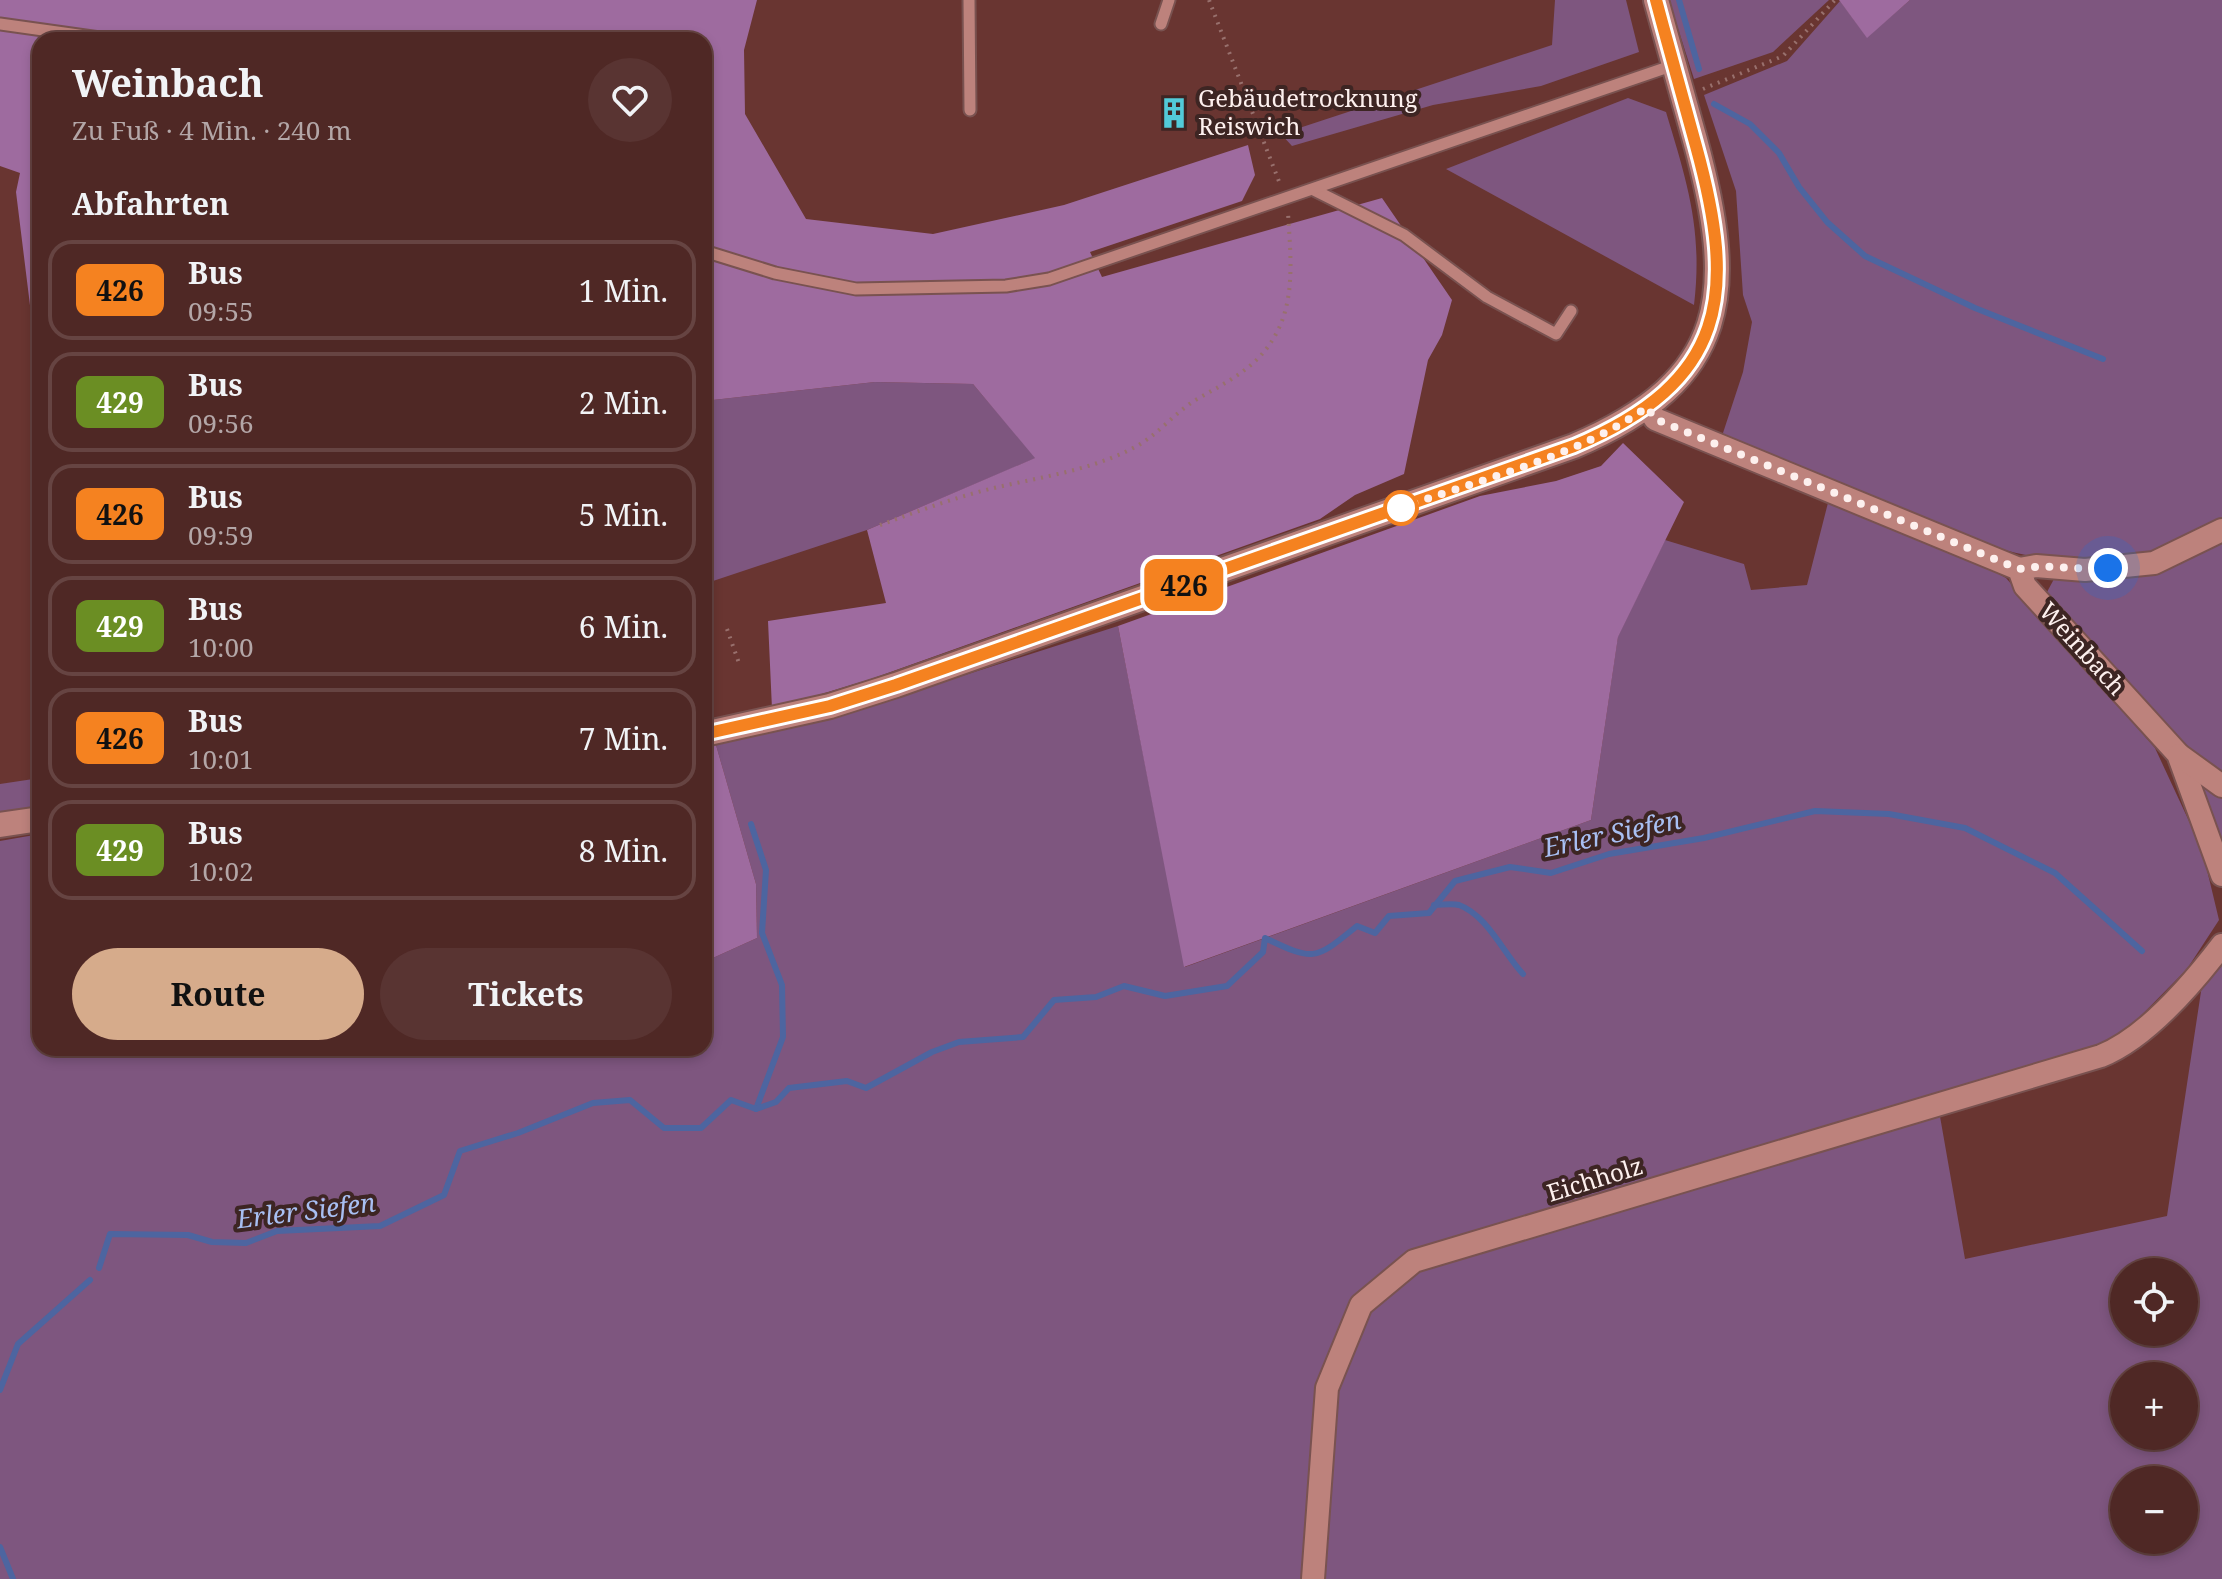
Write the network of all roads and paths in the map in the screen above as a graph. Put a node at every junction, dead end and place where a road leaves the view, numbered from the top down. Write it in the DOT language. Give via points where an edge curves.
graph roads {
  1 [pos="969,0"];
  2 [pos="1169,0"];
  3 [pos="1209,0"];
  4 [pos="1656,0"];
  5 [pos="1835,0"];
  6 [pos="0,24"];
  7 [pos="1161,24"];
  8 [pos="57,32"];
  9 [pos="1674,65"];
  10 [pos="1683,98"];
  11 [pos="970,110"];
  12 [pos="1314,190"];
  13 [pos="1287,198"];
  14 [pos="712,253"];
  15 [pos="1571,311"];
  16 [pos="1647,407"];
  17 [pos="880,525"];
  18 [pos="2222,530"];
  19 [pos="2019,569"];
  20 [pos="727,629"];
  21 [pos="740,666"];
  22 [pos="712,732"];
  23 [pos="2178,754"];
  24 [pos="2222,786"];
  25 [pos="32,820"];
  26 [pos="0,825"];
  27 [pos="2222,875"];
  28 [pos="2222,945"];
  29 [pos="1313,1579"];
  1 -- 11 [label="lane"];
  2 -- 7 [label="lane"];
  3 -- 13 [label="path"];
  4 -- 9 [label="main road"];
  5 -- 10 [label="path" via="1783,56"];
  6 -- 8 [label="lane"];
  9 -- 10 [label="main road"];
  9 -- 12 [label="lane"];
  10 -- 16 [label="main road" via="1717,232 1718,284 1710,325 1690,365"];
  12 -- 13 [label="lane"];
  12 -- 15 [label="lane" via="1404,235 1487,297 1556,334"];
  13 -- 14 [label="lane" via="1049,279 1006,286 856,289"];
  13 -- 17 [label="path" via="1290,289 1278,331 1238,378 1172,415 1139,445 1120,453"];
  16 -- 19 [label="street" via="1655,419"];
  16 -- 22 [label="main road" via="1574,446 896,685"];
  18 -- 19 [label="street" via="2154,563"];
  19 -- 23 [label="street, Weinbach" via="2025,586"];
  20 -- 21 [label="path"];
  23 -- 24 [label="street"];
  23 -- 27 [label="street, Weinbach"];
  25 -- 26 [label="main road"];
  28 -- 29 [label="street, Eichholz" via="2197,977 2125,1044 2101,1056 1414,1261 1361,1305 1327,1388"];
}
